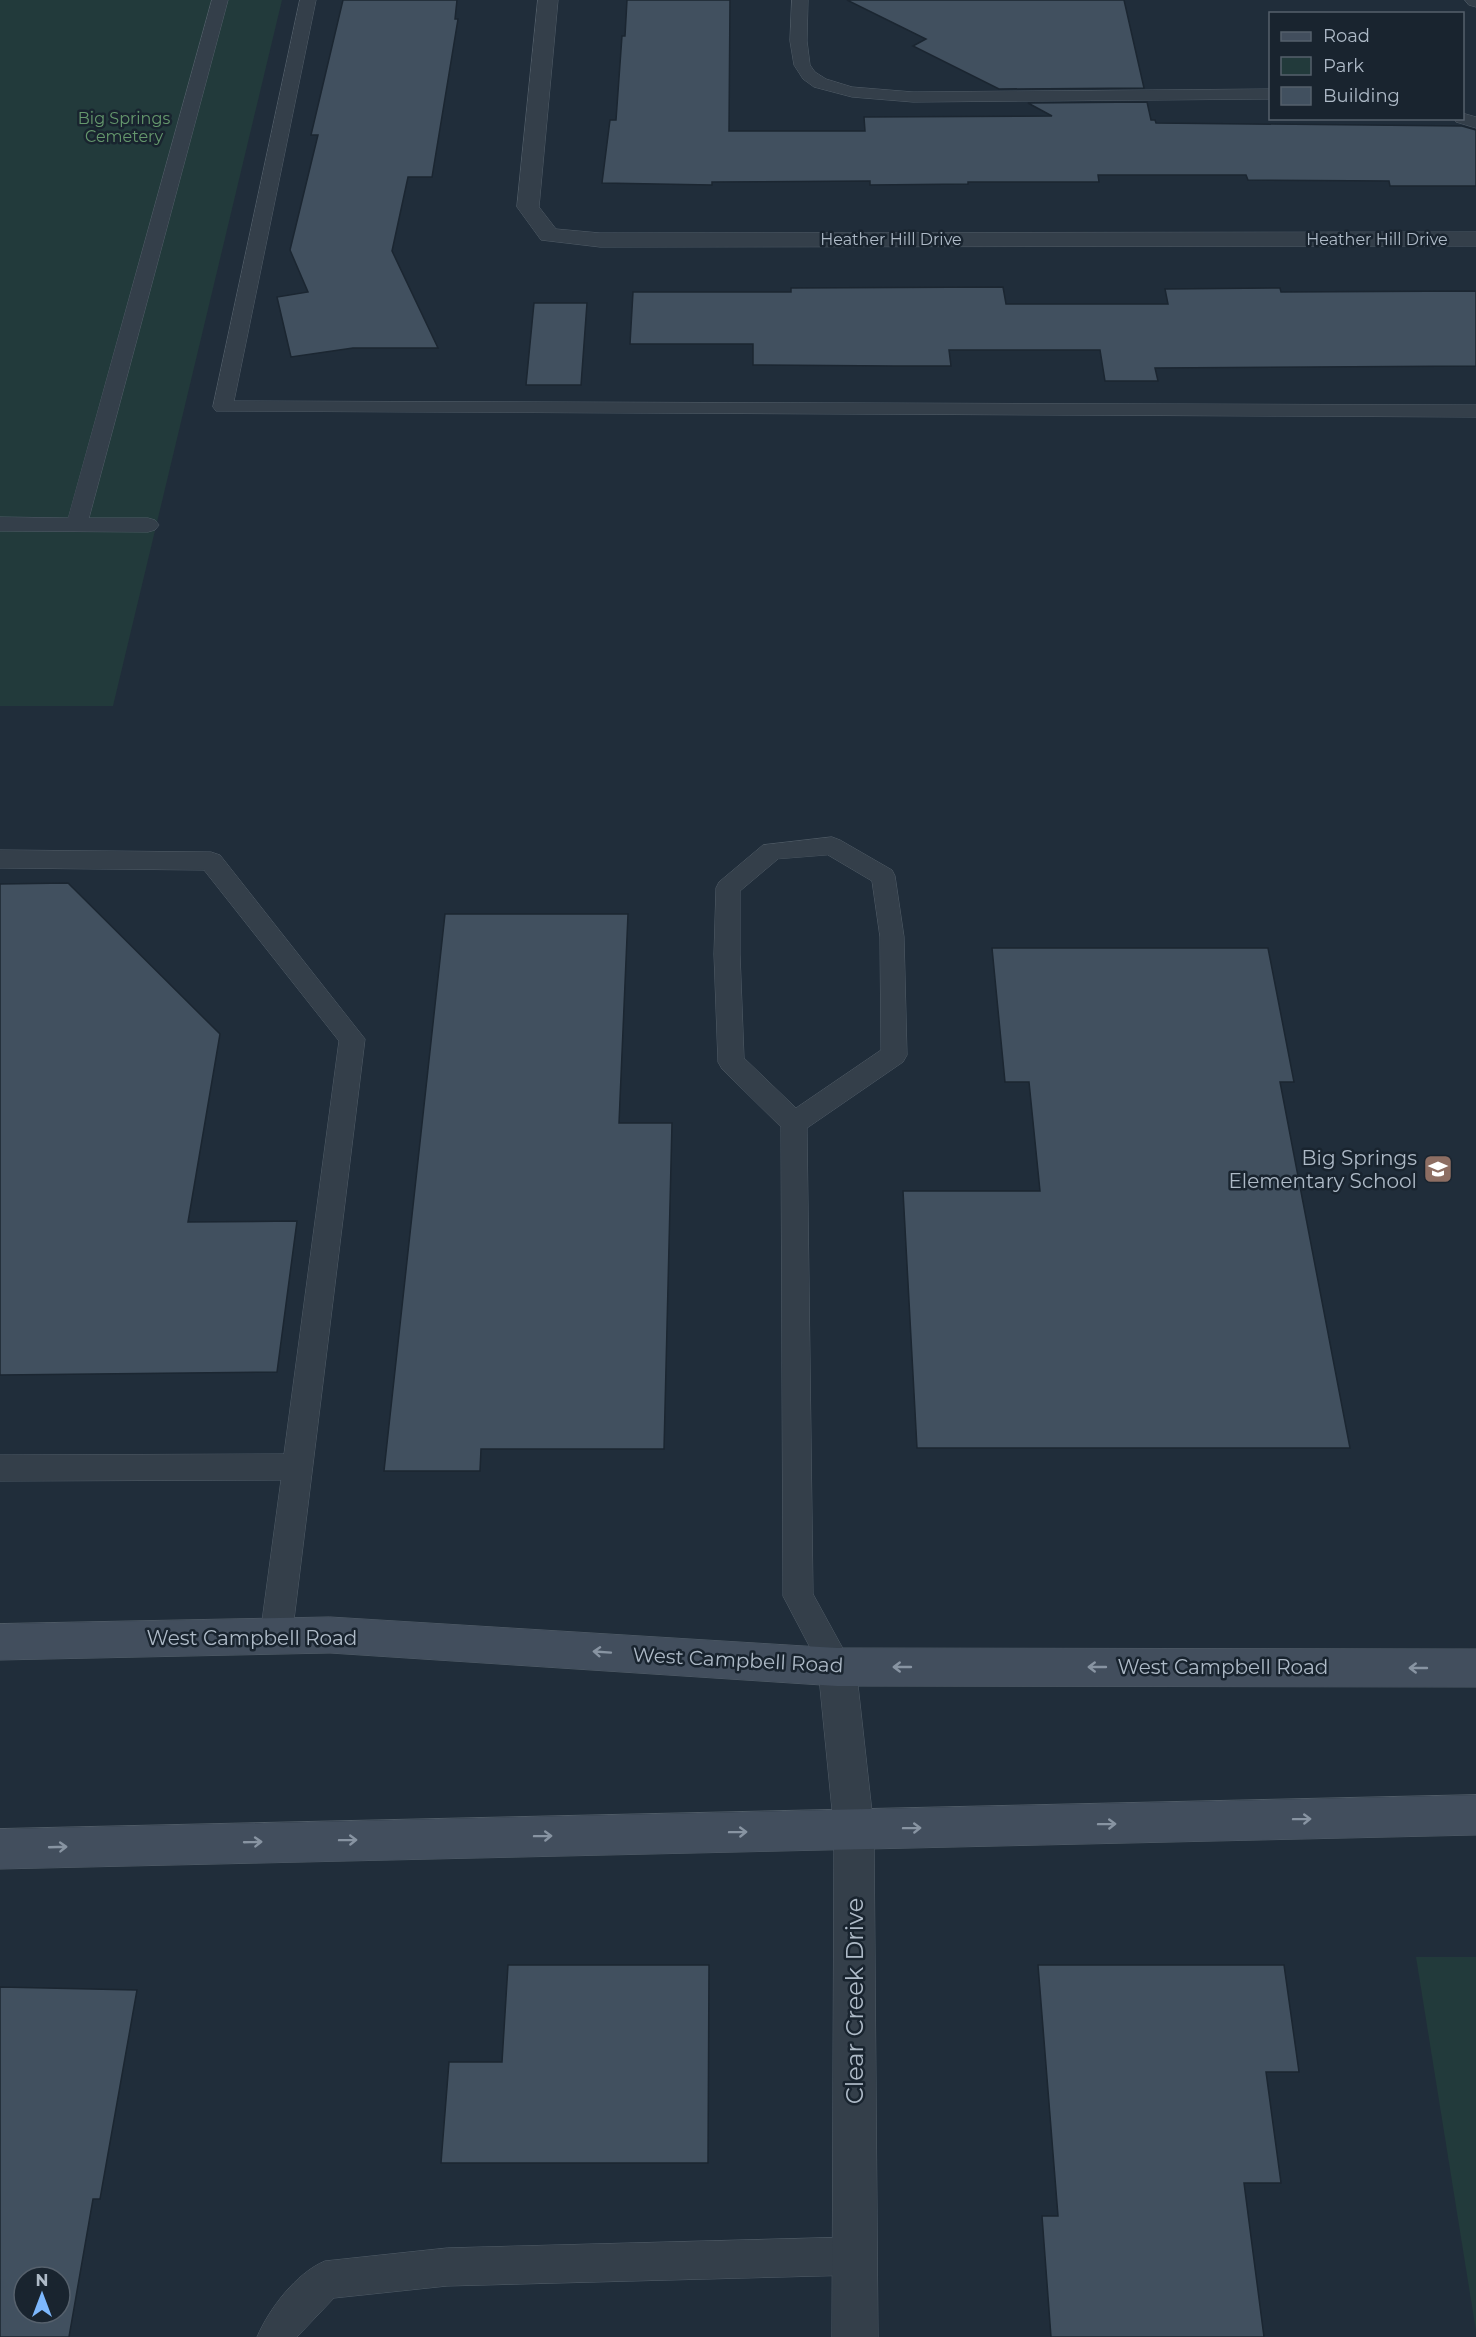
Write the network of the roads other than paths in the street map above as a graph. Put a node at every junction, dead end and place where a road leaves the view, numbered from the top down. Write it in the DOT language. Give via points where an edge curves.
graph roads {
  1 [pos="220,0"];
  2 [pos="308,0"];
  3 [pos="548,0"];
  4 [pos="800,0"];
  5 [pos="1269,94"];
  6 [pos="1476,239"];
  7 [pos="1476,411"];
  8 [pos="0,524"];
  9 [pos="77,525"];
  10 [pos="148,525"];
  11 [pos="0,860"];
  12 [pos="794,1123"];
  13 [pos="297,1467"];
  14 [pos="0,1468"];
  15 [pos="276,1636"];
  16 [pos="0,1642"];
  17 [pos="837,1666"];
  18 [pos="1476,1668"];
  19 [pos="1476,1815"];
  20 [pos="854,1830"];
  21 [pos="0,1849"];
  22 [pos="857,2256"];
  23 [pos="276,2337"];
  24 [pos="855,2337"];
  1 -- 9 [label="lane"];
  2 -- 7 [label="lane" via="223,407"];
  3 -- 6 [label="street, Heather Hill Drive" via="528,207 549,235 600,240"];
  4 -- 5 [label="lane" via="803,68 825,84 866,95"];
  8 -- 9 [label="lane"];
  9 -- 10 [label="lane"];
  11 -- 13 [label="lane" via="211,861 352,1039"];
  12 -- 12 [label="lane" via="731,1062 728,888 772,851 832,846 883,876 892,936 894,1055"];
  12 -- 17 [label="lane" via="798,1596"];
  13 -- 14 [label="lane"];
  13 -- 15 [label="lane"];
  15 -- 16 [label="main road, West Campbell Road"];
  17 -- 15 [label="main road, West Campbell Road, one-way" via="330,1635"];
  18 -- 17 [label="main road, West Campbell Road, one-way"];
  17 -- 20 [label="street, Clear Creek Drive"];
  20 -- 19 [label="main road, one-way"];
  21 -- 20 [label="main road, one-way"];
  20 -- 22 [label="street, Clear Creek Drive"];
  22 -- 23 [label="lane" via="447,2267 325,2280 285,2321"];
  22 -- 24 [label="street, Clear Creek Drive"];
}
